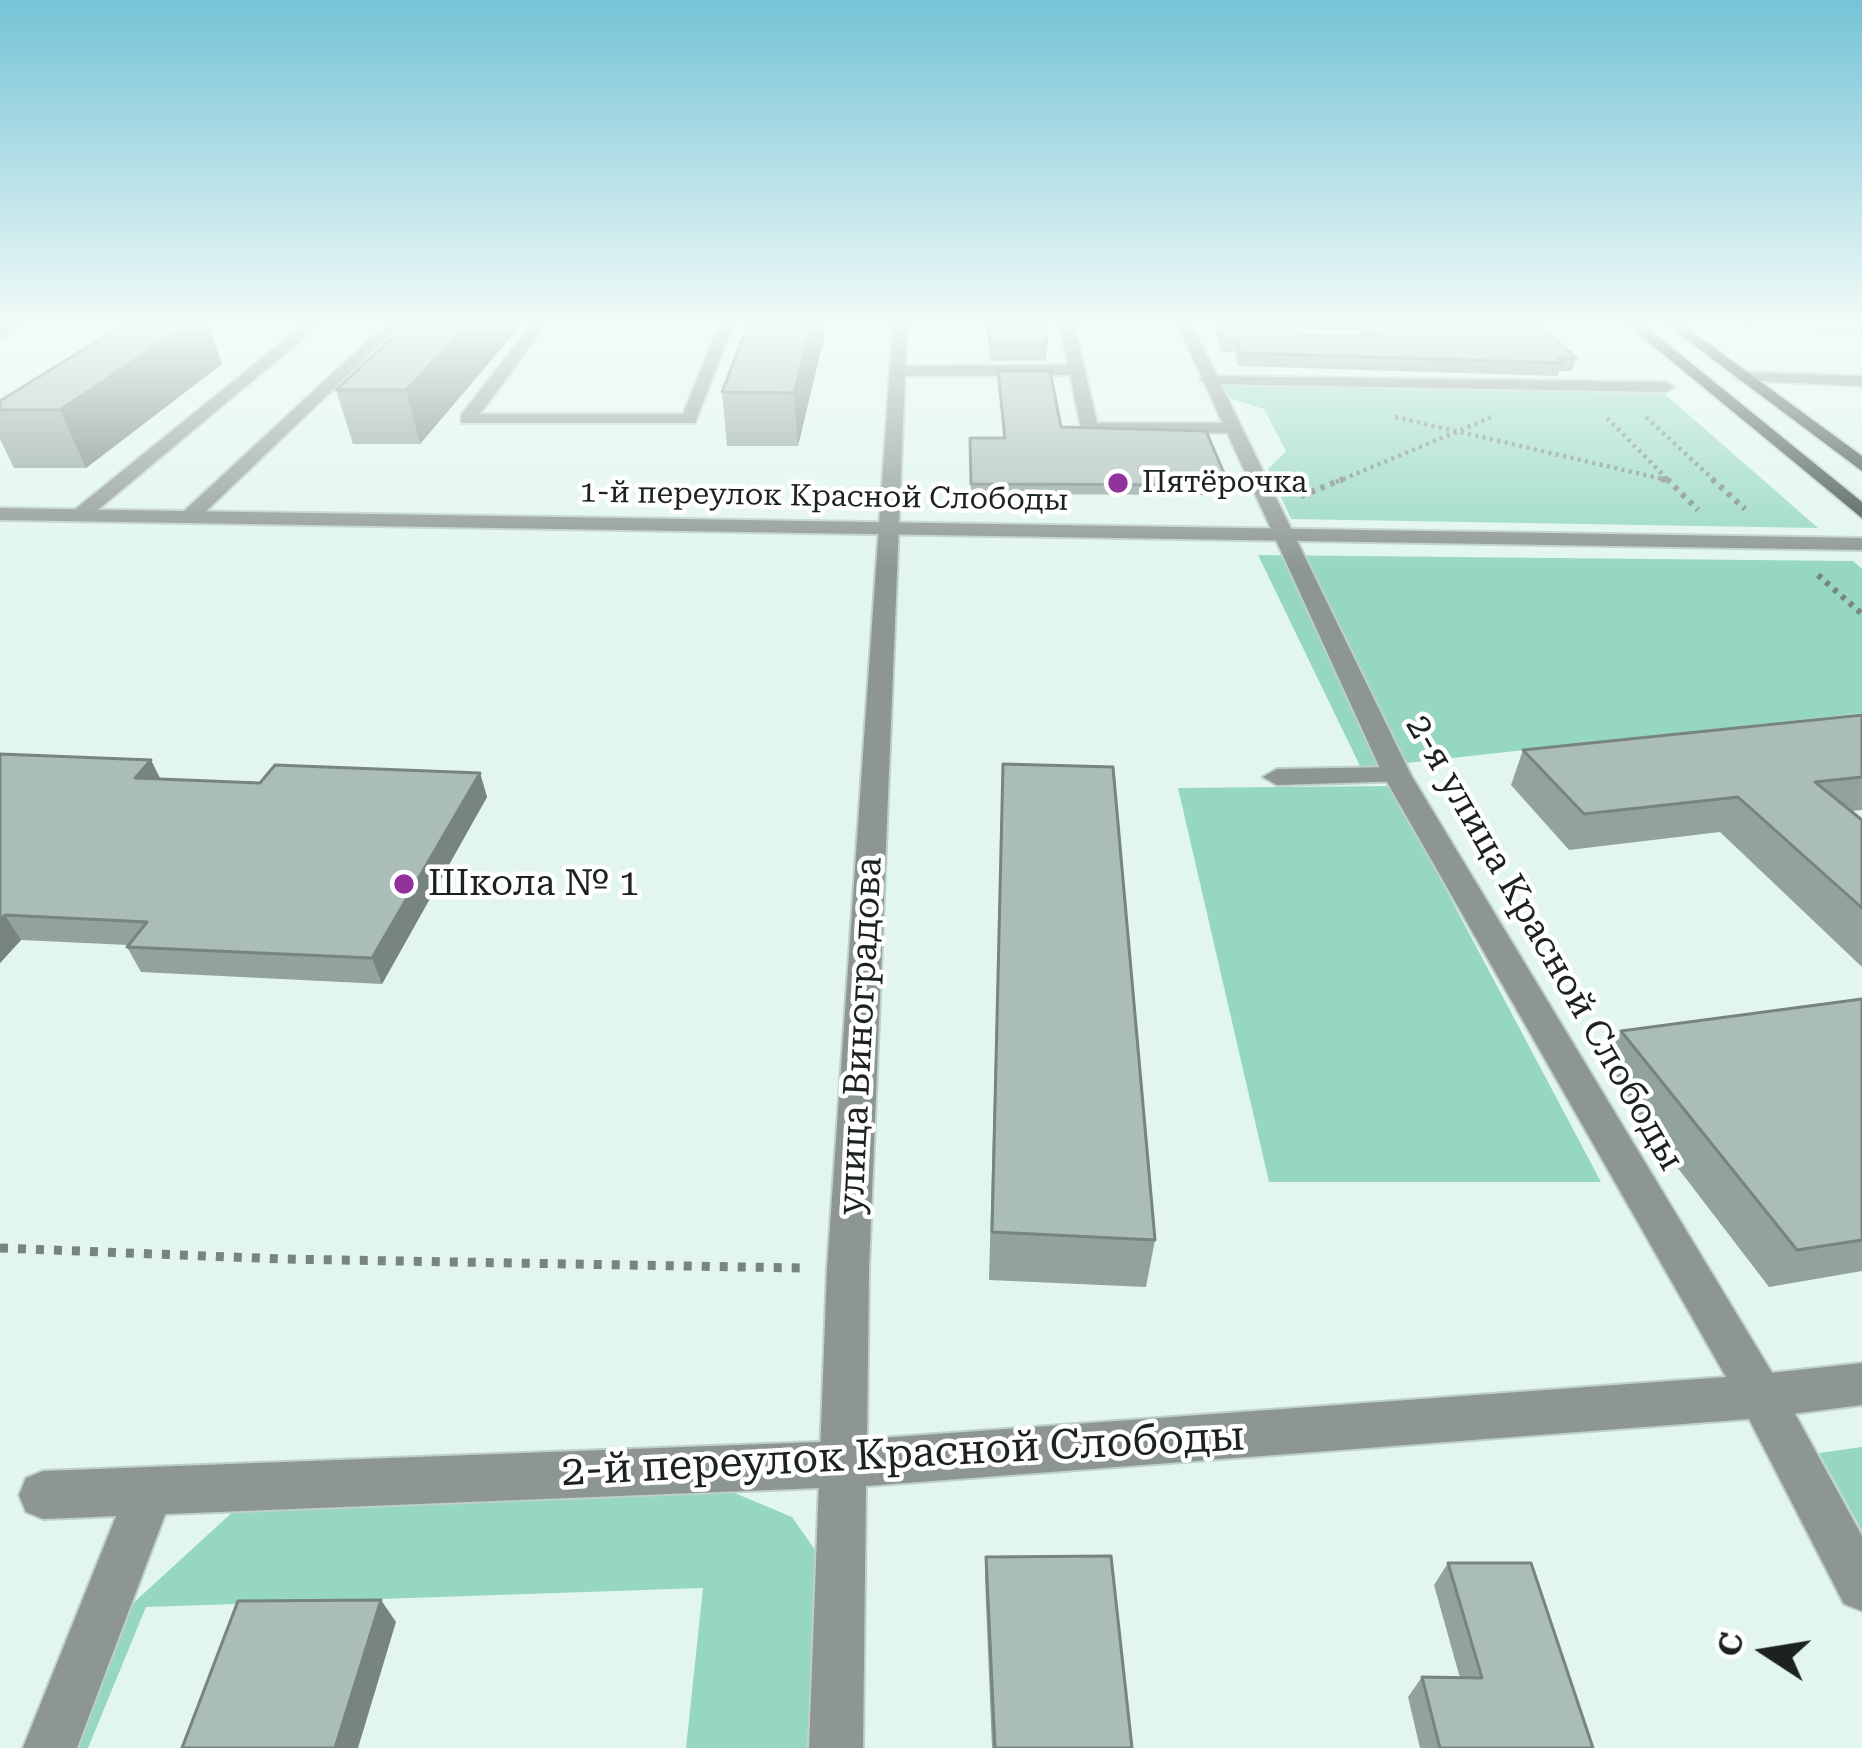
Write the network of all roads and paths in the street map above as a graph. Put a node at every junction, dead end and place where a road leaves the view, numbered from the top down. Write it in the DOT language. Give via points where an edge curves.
graph roads {
  1 [pos="212,407"];
  2 [pos="306,407"];
  3 [pos="477,407"];
  4 [pos="694,407"];
  5 [pos="895,407"];
  6 [pos="1085,407"];
  7 [pos="1222,407"];
  8 [pos="1595,407"];
  9 [pos="1634,407"];
  10 [pos="1733,407"];
  11 [pos="1784,407"];
  12 [pos="1390,416"];
  13 [pos="1497,416"];
  14 [pos="1233,428"];
  15 [pos="1458,431"];
  16 [pos="1862,465"];
  17 [pos="1668,480"];
  18 [pos="1862,512"];
  19 [pos="0,514"];
  20 [pos="80,515"];
  21 [pos="190,516"];
  22 [pos="1278,522"];
  23 [pos="889,529"];
  24 [pos="1728,542"];
  25 [pos="1782,543"];
  26 [pos="1862,544"];
  27 [pos="1862,614"];
  28 [pos="1397,775"];
  29 [pos="1277,778"];
  30 [pos="0,1248"];
  31 [pos="848,1269"];
  32 [pos="1862,1384"];
  33 [pos="1761,1396"];
  34 [pos="844,1464"];
  35 [pos="150,1492"];
  36 [pos="43,1496"];
  37 [pos="1862,1586"];
  38 [pos="50,1748"];
  39 [pos="836,1748"];
  1 -- 20 [label="street"];
  2 -- 21 [label="street"];
  3 -- 4 [label="street" via="467,419 689,419"];
  5 -- 23 [label="street, улица Виноградова"];
  6 -- 14 [label="street" via="1090,428"];
  7 -- 14 [label="street, 2-я улица Красной Слободы"];
  8 -- 17 [label="path"];
  9 -- 25 [label="path"];
  10 -- 18 [label="main road"];
  11 -- 16 [label="main road"];
  12 -- 15 [label="path"];
  13 -- 15 [label="path"];
  14 -- 22 [label="street, 2-я улица Красной Слободы"];
  15 -- 17 [label="path"];
  15 -- 22 [label="path"];
  17 -- 24 [label="path"];
  19 -- 20 [label="street, 1-й переулок Красной Слободы"];
  20 -- 21 [label="street, 1-й переулок Красной Слободы"];
  21 -- 23 [label="street, 1-й переулок Красной Слободы"];
  22 -- 23 [label="street, 1-й переулок Красной Слободы"];
  22 -- 24 [label="street, 1-й переулок Красной Слободы"];
  22 -- 28 [label="street, 2-я улица Красной Слободы"];
  23 -- 31 [label="street, улица Виноградова"];
  24 -- 25 [label="street, 1-й переулок Красной Слободы"];
  25 -- 26 [label="street, 1-й переулок Красной Слободы"];
  25 -- 27 [label="path"];
  28 -- 29 [label="street"];
  28 -- 33 [label="street, 2-я улица Красной Слободы"];
  30 -- 31 [label="path"];
  31 -- 34 [label="street, улица Виноградова"];
  32 -- 33 [label="street, 2-й переулок Красной Слободы"];
  33 -- 34 [label="street, 2-й переулок Красной Слободы"];
  33 -- 37 [label="street, 2-я улица Красной Слободы"];
  34 -- 35 [label="street, 2-й переулок Красной Слободы"];
  34 -- 39 [label="street, улица Виноградова"];
  35 -- 36 [label="street, 2-й переулок Красной Слободы"];
  35 -- 38 [label="street"];
}
